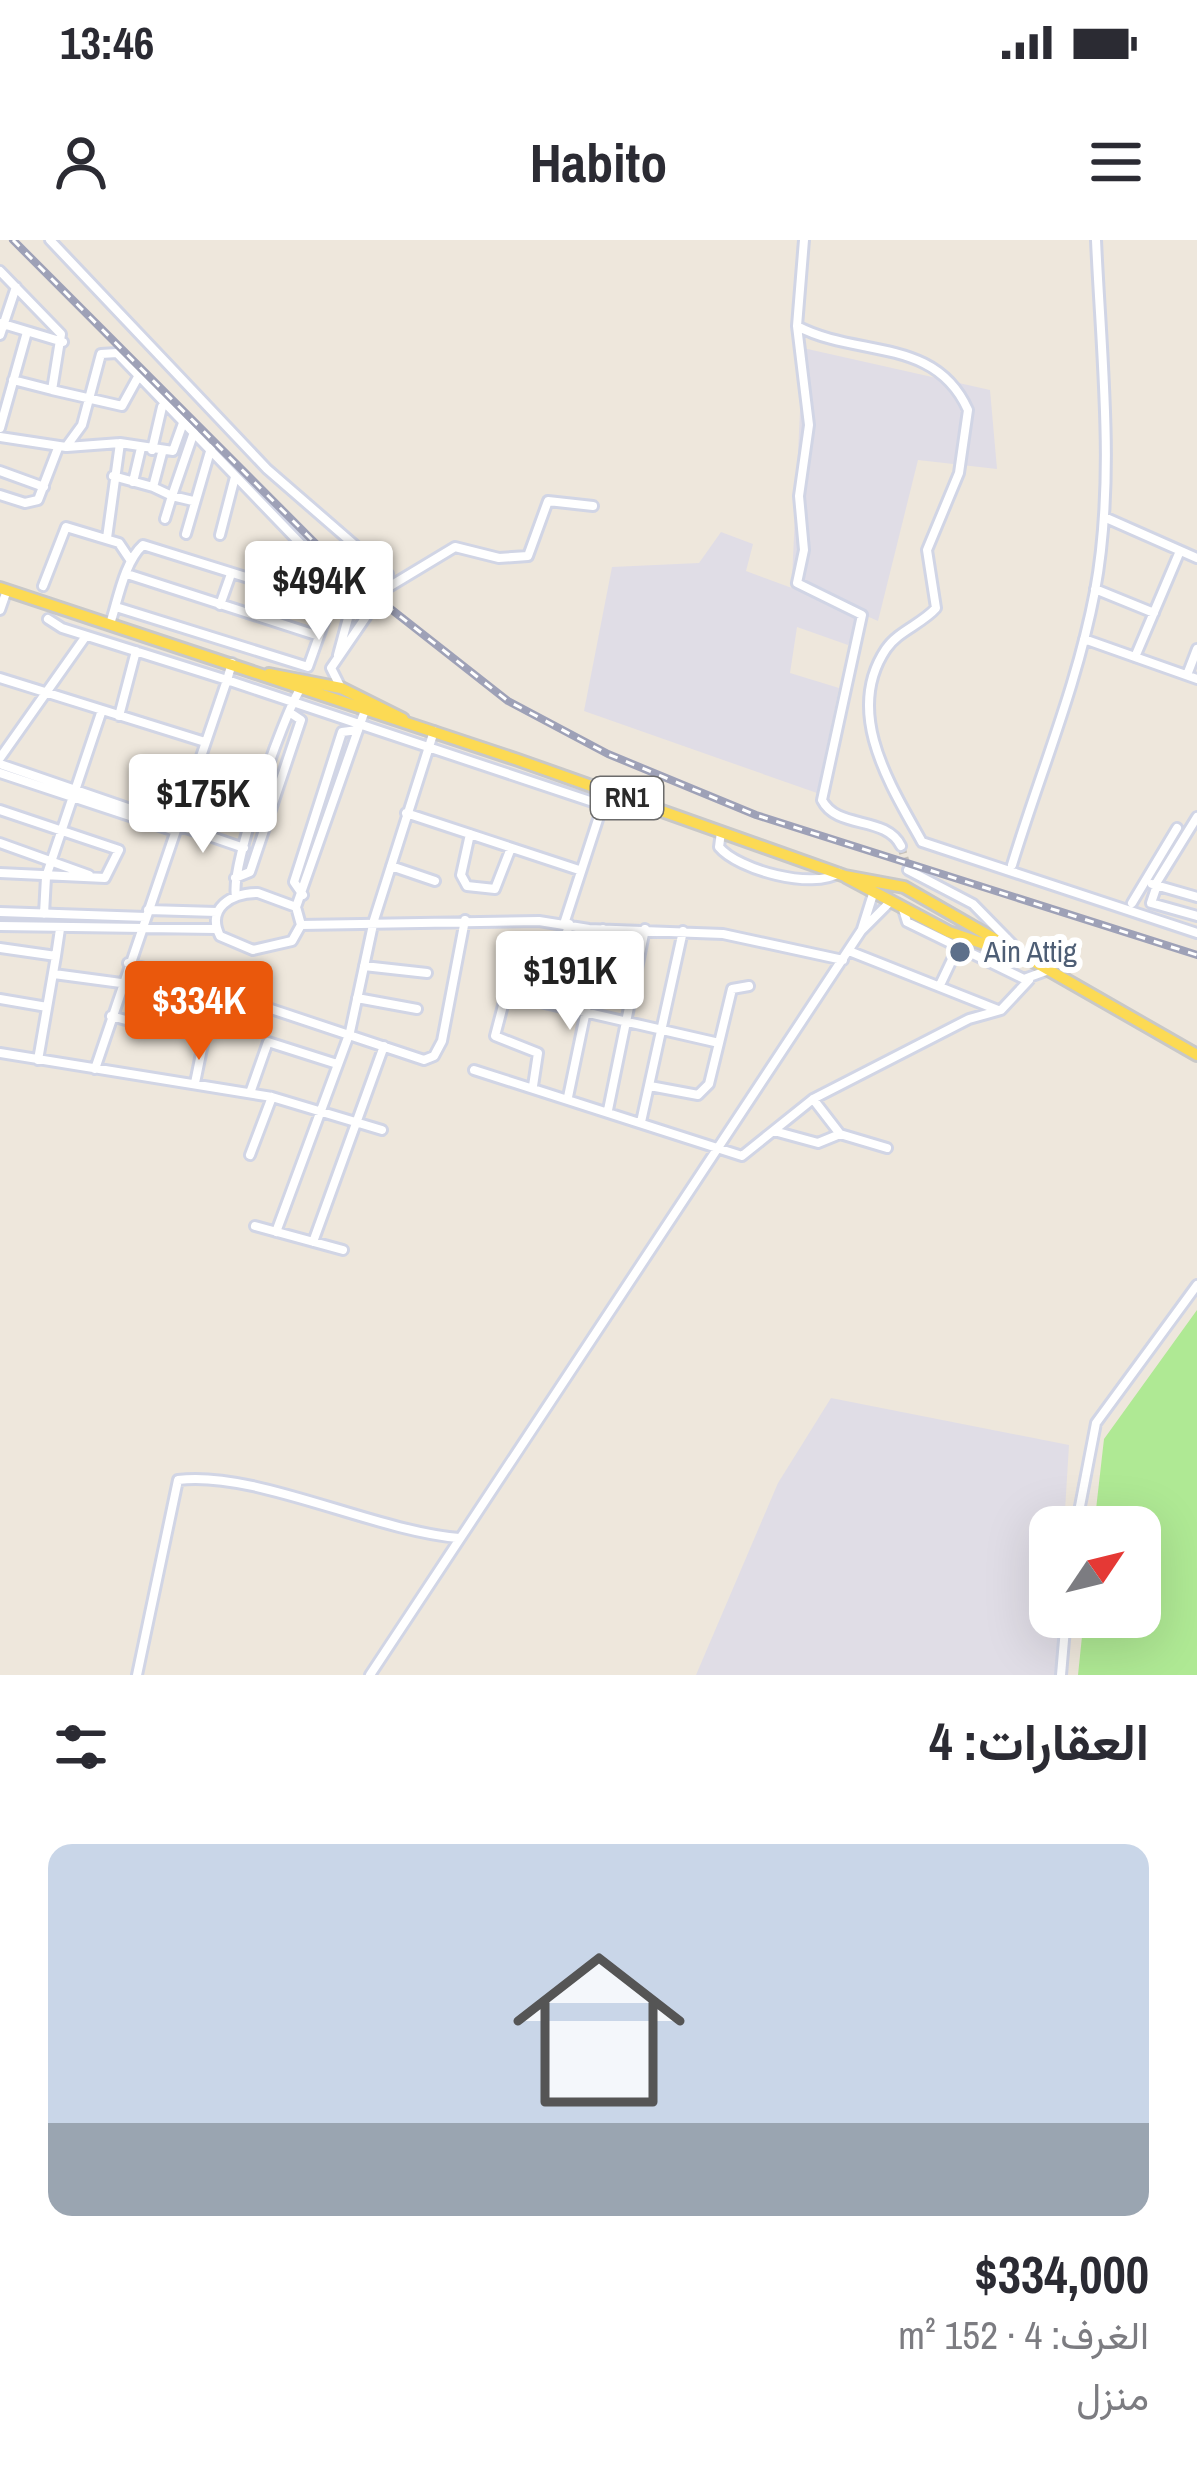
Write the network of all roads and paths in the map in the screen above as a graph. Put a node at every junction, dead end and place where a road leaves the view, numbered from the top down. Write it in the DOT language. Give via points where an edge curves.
graph roads {
  1 [pos="50,240"];
  2 [pos="804,240"];
  3 [pos="1096,240"];
  4 [pos="0,272"];
  5 [pos="16,287"];
  6 [pos="796,326"];
  7 [pos="1,328"];
  8 [pos="27,332"];
  9 [pos="63,343"];
  10 [pos="139,377"];
  11 [pos="14,380"];
  12 [pos="52,390"];
  13 [pos="88,402"];
  14 [pos="163,405"];
  15 [pos="183,423"];
  16 [pos="194,432"];
  17 [pos="0,433"];
  18 [pos="120,443"];
  19 [pos="62,447"];
  20 [pos="211,448"];
  21 [pos="152,450"];
  22 [pos="0,471"];
  23 [pos="113,476"];
  24 [pos="235,476"];
  25 [pos="133,482"];
  26 [pos="44,487"];
  27 [pos="152,487"];
  28 [pos="0,494"];
  29 [pos="172,496"];
  30 [pos="193,501"];
  31 [pos="592,506"];
  32 [pos="1104,518"];
  33 [pos="165,519"];
  34 [pos="186,534"];
  35 [pos="220,535"];
  36 [pos="107,538"];
  37 [pos="1180,551"];
  38 [pos="1197,558"];
  39 [pos="131,562"];
  40 [pos="127,574"];
  41 [pos="231,574"];
  42 [pos="388,574"];
  43 [pos="43,586"];
  44 [pos="387,588"];
  45 [pos="4,589"];
  46 [pos="1095,589"];
  47 [pos="220,604"];
  48 [pos="116,607"];
  49 [pos="372,608"];
  50 [pos="0,610"];
  51 [pos="1154,613"];
  52 [pos="48,619"];
  53 [pos="110,624"];
  54 [pos="86,636"];
  55 [pos="319,636"];
  56 [pos="1084,639"];
  57 [pos="1197,649"];
  58 [pos="136,651"];
  59 [pos="338,655"];
  60 [pos="1136,657"];
  61 [pos="232,662"];
  62 [pos="331,668"];
  63 [pos="266,674"];
  64 [pos="1192,677"];
  65 [pos="0,678"];
  66 [pos="311,679"];
  67 [pos="227,680"];
  68 [pos="341,688"];
  69 [pos="43,693"];
  70 [pos="296,696"];
  71 [pos="369,698"];
  72 [pos="102,710"];
  73 [pos="289,712"];
  74 [pos="119,716"];
  75 [pos="360,722"];
  76 [pos="409,722"];
  77 [pos="0,724"];
  78 [pos="16,730"];
  79 [pos="434,731"];
  80 [pos="206,742"];
  81 [pos="428,745"];
  82 [pos="0,760"];
  83 [pos="0,773"];
  84 [pos="262,788"];
  85 [pos="607,791"];
  86 [pos="276,792"];
  87 [pos="75,794"];
  88 [pos="602,805"];
  89 [pos="0,810"];
  90 [pos="315,811"];
  91 [pos="406,813"];
  92 [pos="328,815"];
  93 [pos="1197,817"];
  94 [pos="176,827"];
  95 [pos="63,828"];
  96 [pos="1178,828"];
  97 [pos="721,832"];
  98 [pos="470,834"];
  99 [pos="0,843"];
  100 [pos="901,847"];
  101 [pos="244,848"];
  102 [pos="511,848"];
  103 [pos="52,860"];
  104 [pos="391,866"];
  105 [pos="1012,866"];
  106 [pos="579,870"];
  107 [pos="908,870"];
  108 [pos="0,873"];
  109 [pos="842,874"];
  110 [pos="46,877"];
  111 [pos="97,878"];
  112 [pos="235,878"];
  113 [pos="435,881"];
  114 [pos="896,884"];
  115 [pos="1152,884"];
  116 [pos="303,895"];
  117 [pos="873,895"];
  118 [pos="236,896"];
  119 [pos="1197,897"];
  120 [pos="963,899"];
  121 [pos="887,902"];
  122 [pos="1132,903"];
  123 [pos="296,907"];
  124 [pos="0,912"];
  125 [pos="217,912"];
  126 [pos="44,914"];
  127 [pos="147,914"];
  128 [pos="1197,916"];
  129 [pos="967,919"];
  130 [pos="374,920"];
  131 [pos="465,920"];
  132 [pos="567,924"];
  133 [pos="301,925"];
  134 [pos="0,926"];
  135 [pos="60,929"];
  136 [pos="216,929"];
  137 [pos="603,929"];
  138 [pos="645,929"];
  139 [pos="141,931"];
  140 [pos="683,931"];
  141 [pos="861,931"];
  142 [pos="1197,934"];
  143 [pos="960,942"];
  144 [pos="0,948"];
  145 [pos="56,956"];
  146 [pos="846,956"];
  147 [pos="1017,956"];
  148 [pos="128,963"];
  149 [pos="364,966"];
  150 [pos="1046,971"];
  151 [pos="427,973"];
  152 [pos="54,974"];
  153 [pos="1029,980"];
  154 [pos="121,983"];
  155 [pos="940,985"];
  156 [pos="749,986"];
  157 [pos="214,990"];
  158 [pos="506,994"];
  159 [pos="357,998"];
  160 [pos="0,999"];
  161 [pos="47,1007"];
  162 [pos="417,1010"];
  163 [pos="998,1011"];
  164 [pos="586,1015"];
  165 [pos="112,1016"];
  166 [pos="626,1024"];
  167 [pos="159,1030"];
  168 [pos="350,1032"];
  169 [pos="662,1032"];
  170 [pos="718,1043"];
  171 [pos="384,1046"];
  172 [pos="0,1053"];
  173 [pos="1197,1055"];
  174 [pos="38,1060"];
  175 [pos="338,1064"];
  176 [pos="95,1069"];
  177 [pos="474,1070"];
  178 [pos="195,1084"];
  179 [pos="533,1086"];
  180 [pos="650,1086"];
  181 [pos="250,1094"];
  182 [pos="272,1097"];
  183 [pos="568,1097"];
  184 [pos="813,1099"];
  185 [pos="321,1108"];
  186 [pos="608,1110"];
  187 [pos="357,1121"];
  188 [pos="641,1122"];
  189 [pos="382,1130"];
  190 [pos="773,1131"];
  191 [pos="840,1134"];
  192 [pos="716,1148"];
  193 [pos="887,1148"];
  194 [pos="250,1155"];
  195 [pos="255,1226"];
  196 [pos="276,1232"];
  197 [pos="313,1242"];
  198 [pos="343,1250"];
  199 [pos="1197,1285"];
  200 [pos="1080,1506"];
  201 [pos="460,1538"];
  202 [pos="1064,1638"];
  203 [pos="137,1675"];
  204 [pos="370,1675"];
  205 [pos="1061,1675"];
  1 -- 42 [label="street" via="267,469"];
  2 -- 6 [label="street"];
  3 -- 32 [label="street"];
  4 -- 5 [label="street"];
  5 -- 7 [label="street"];
  5 -- 9 [label="street"];
  6 -- 100 [label="street" via="809,424 797,584 862,615 822,800 832,813 892,833"];
  6 -- 142 [label="street" via="830,341 925,359 968,410 959,473 927,550 937,608 886,648 871,701 875,752 922,842"];
  7 -- 8 [label="street"];
  8 -- 9 [label="street"];
  8 -- 11 [label="street"];
  9 -- 12 [label="street"];
  10 -- 13 [label="street" via="124,405"];
  10 -- 13 [label="street" via="117,353 104,351"];
  10 -- 14 [label="street"];
  11 -- 12 [label="street"];
  11 -- 17 [label="street"];
  12 -- 13 [label="street"];
  13 -- 19 [label="street" via="76,438"];
  14 -- 15 [label="street"];
  14 -- 21 [label="street"];
  15 -- 16 [label="street"];
  15 -- 21 [label="street" via="173,451"];
  16 -- 20 [label="street"];
  16 -- 29 [label="street"];
  17 -- 19 [label="street"];
  18 -- 19 [label="street"];
  18 -- 21 [label="street"];
  18 -- 23 [label="street"];
  19 -- 26 [label="street"];
  20 -- 24 [label="street"];
  20 -- 30 [label="street"];
  21 -- 25 [label="street"];
  21 -- 27 [label="street"];
  22 -- 26 [label="street"];
  23 -- 25 [label="street"];
  23 -- 36 [label="street"];
  24 -- 35 [label="street"];
  24 -- 59 [label="street" via="345,590 351,607"];
  25 -- 27 [label="street"];
  26 -- 28 [label="street" via="29,504"];
  27 -- 29 [label="street"];
  29 -- 30 [label="street"];
  29 -- 33 [label="street"];
  30 -- 34 [label="street"];
  31 -- 44 [label="street" via="548,501 528,556 499,559 455,547"];
  32 -- 37 [label="street"];
  32 -- 46 [label="street"];
  36 -- 39 [label="street"];
  36 -- 43 [label="street" via="64,528"];
  37 -- 38 [label="street"];
  37 -- 51 [label="street"];
  39 -- 40 [label="street"];
  39 -- 41 [label="street" via="146,545"];
  40 -- 47 [label="street"];
  40 -- 48 [label="street"];
  41 -- 47 [label="street"];
  41 -- 55 [label="street" via="321,601 328,611"];
  45 -- 50 [label="street"];
  45 -- 53 [label="main road, RN1"];
  46 -- 51 [label="street"];
  46 -- 56 [label="street"];
  47 -- 55 [label="street"];
  48 -- 53 [label="street"];
  48 -- 55 [label="street" via="308,668"];
  49 -- 59 [label="street"];
  51 -- 60 [label="street"];
  52 -- 54 [label="street"];
  53 -- 61 [label="main road, RN1"];
  54 -- 58 [label="street"];
  54 -- 69 [label="street"];
  56 -- 60 [label="street"];
  56 -- 105 [label="street"];
  57 -- 64 [label="street"];
  58 -- 67 [label="street"];
  58 -- 74 [label="street"];
  59 -- 62 [label="street"];
  60 -- 64 [label="street"];
  61 -- 63 [label="main road, RN1"];
  61 -- 67 [label="street"];
  62 -- 66 [label="street"];
  62 -- 68 [label="street"];
  63 -- 66 [label="main road, RN1"];
  63 -- 70 [label="main road, RN1"];
  65 -- 69 [label="street"];
  66 -- 68 [label="main road, RN1"];
  66 -- 70 [label="main road"];
  67 -- 70 [label="street"];
  67 -- 80 [label="street"];
  68 -- 71 [label="main road, RN1"];
  69 -- 72 [label="street"];
  69 -- 78 [label="street"];
  70 -- 73 [label="street"];
  70 -- 75 [label="main road, RN1"];
  71 -- 75 [label="main road"];
  71 -- 76 [label="main road, RN1"];
  72 -- 74 [label="street"];
  72 -- 87 [label="street"];
  73 -- 84 [label="street"];
  73 -- 86 [label="street" via="302,720"];
  74 -- 80 [label="street"];
  75 -- 76 [label="main road, RN1"];
  75 -- 81 [label="street"];
  75 -- 90 [label="street" via="342,732"];
  75 -- 92 [label="street"];
  76 -- 79 [label="main road, RN1"];
  77 -- 78 [label="street"];
  78 -- 82 [label="street"];
  79 -- 81 [label="street"];
  79 -- 85 [label="main road, RN1"];
  80 -- 94 [label="street"];
  81 -- 88 [label="street"];
  81 -- 91 [label="street"];
  82 -- 87 [label="street"];
  83 -- 87 [label="street"];
  84 -- 86 [label="street"];
  84 -- 101 [label="street"];
  85 -- 88 [label="street"];
  85 -- 97 [label="main road, RN1"];
  86 -- 112 [label="street" via="248,876"];
  87 -- 94 [label="street"];
  87 -- 95 [label="street"];
  88 -- 106 [label="street"];
  89 -- 95 [label="street"];
  90 -- 92 [label="street"];
  90 -- 116 [label="street" via="294,882"];
  91 -- 98 [label="street"];
  91 -- 104 [label="street"];
  92 -- 116 [label="street"];
  93 -- 115 [label="street"];
  94 -- 101 [label="street"];
  94 -- 127 [label="street"];
  95 -- 103 [label="street"];
  95 -- 111 [label="street" via="116,845 110,874"];
  96 -- 115 [label="street"];
  97 -- 109 [label="main road, RN1"];
  97 -- 109 [label="street" via="719,847 731,858 807,883"];
  98 -- 102 [label="street"];
  98 -- 102 [label="street" via="461,875 467,886 497,887"];
  99 -- 103 [label="street"];
  101 -- 112 [label="street"];
  102 -- 106 [label="street"];
  103 -- 110 [label="street"];
  103 -- 111 [label="street"];
  104 -- 113 [label="street"];
  104 -- 130 [label="street"];
  106 -- 132 [label="street"];
  107 -- 120 [label="street"];
  108 -- 110 [label="street"];
  109 -- 114 [label="main road, RN1"];
  109 -- 117 [label="main road, RN1"];
  110 -- 111 [label="street"];
  110 -- 126 [label="street"];
  112 -- 118 [label="street"];
  114 -- 121 [label="main road" via="886,888"];
  114 -- 129 [label="main road, RN1"];
  115 -- 119 [label="street"];
  115 -- 122 [label="street"];
  115 -- 128 [label="street" via="1151,903"];
  116 -- 123 [label="street"];
  117 -- 121 [label="main road, RN1"];
  117 -- 141 [label="street"];
  118 -- 123 [label="street" via="268,894"];
  118 -- 125 [label="street"];
  120 -- 129 [label="street"];
  120 -- 147 [label="street" via="984,912"];
  121 -- 141 [label="street"];
  121 -- 143 [label="main road, RN1"];
  123 -- 133 [label="street"];
  124 -- 126 [label="street"];
  125 -- 127 [label="street"];
  125 -- 136 [label="street"];
  126 -- 127 [label="street"];
  127 -- 139 [label="street"];
  129 -- 143 [label="main road" via="970,933"];
  129 -- 147 [label="main road, RN1"];
  130 -- 131 [label="street"];
  130 -- 133 [label="street"];
  130 -- 149 [label="street"];
  131 -- 132 [label="street"];
  131 -- 171 [label="street" via="439,1050 424,1060"];
  132 -- 137 [label="street"];
  132 -- 158 [label="street" via="558,967 514,963"];
  133 -- 136 [label="street" via="292,941 261,950 230,943"];
  134 -- 135 [label="street"];
  135 -- 139 [label="street"];
  135 -- 145 [label="street"];
  136 -- 139 [label="street"];
  137 -- 138 [label="street"];
  137 -- 164 [label="street"];
  138 -- 140 [label="street"];
  138 -- 166 [label="street"];
  139 -- 148 [label="street"];
  140 -- 146 [label="street"];
  140 -- 169 [label="street"];
  141 -- 146 [label="street"];
  143 -- 147 [label="main road, RN1"];
  143 -- 153 [label="street"];
  143 -- 155 [label="street"];
  144 -- 145 [label="street"];
  145 -- 152 [label="street"];
  146 -- 155 [label="street"];
  146 -- 192 [label="street"];
  147 -- 150 [label="main road, RN1"];
  148 -- 154 [label="street"];
  148 -- 157 [label="street"];
  149 -- 151 [label="street"];
  149 -- 159 [label="street"];
  150 -- 153 [label="street"];
  150 -- 173 [label="main road, RN1"];
  152 -- 154 [label="street"];
  152 -- 161 [label="street"];
  153 -- 163 [label="street"];
  154 -- 165 [label="street"];
  155 -- 163 [label="street"];
  156 -- 170 [label="street" via="732,989"];
  157 -- 168 [label="street"];
  157 -- 178 [label="street"];
  158 -- 164 [label="street"];
  158 -- 179 [label="street" via="495,1036 538,1053"];
  159 -- 162 [label="street"];
  159 -- 168 [label="street"];
  160 -- 161 [label="street"];
  161 -- 174 [label="street"];
  163 -- 184 [label="street"];
  164 -- 166 [label="street"];
  164 -- 183 [label="street"];
  165 -- 167 [label="street"];
  165 -- 176 [label="street"];
  166 -- 169 [label="street"];
  166 -- 186 [label="street"];
  168 -- 171 [label="street"];
  168 -- 175 [label="street"];
  169 -- 170 [label="street"];
  169 -- 180 [label="street"];
  170 -- 180 [label="street" via="709,1084 698,1095"];
  171 -- 187 [label="street"];
  172 -- 174 [label="street"];
  174 -- 176 [label="street"];
  175 -- 181 [label="street" via="268,1042"];
  175 -- 185 [label="street"];
  176 -- 178 [label="street"];
  177 -- 179 [label="street"];
  178 -- 181 [label="street"];
  179 -- 183 [label="street"];
  180 -- 188 [label="street"];
  181 -- 182 [label="street"];
  182 -- 185 [label="street"];
  182 -- 194 [label="street"];
  183 -- 186 [label="street"];
  184 -- 190 [label="street"];
  184 -- 191 [label="street"];
  185 -- 187 [label="street"];
  185 -- 196 [label="street"];
  186 -- 188 [label="street"];
  187 -- 189 [label="street"];
  187 -- 197 [label="street"];
  188 -- 192 [label="street"];
  190 -- 191 [label="street" via="818,1143"];
  190 -- 192 [label="street" via="742,1156"];
  191 -- 193 [label="street"];
  192 -- 201 [label="street"];
  195 -- 196 [label="street"];
  196 -- 197 [label="street"];
  197 -- 198 [label="street"];
  199 -- 200 [label="street" via="1096,1424"];
  201 -- 203 [label="street" via="383,1527 228,1484 178,1480"];
  201 -- 204 [label="street"];
  202 -- 205 [label="street"];
}
